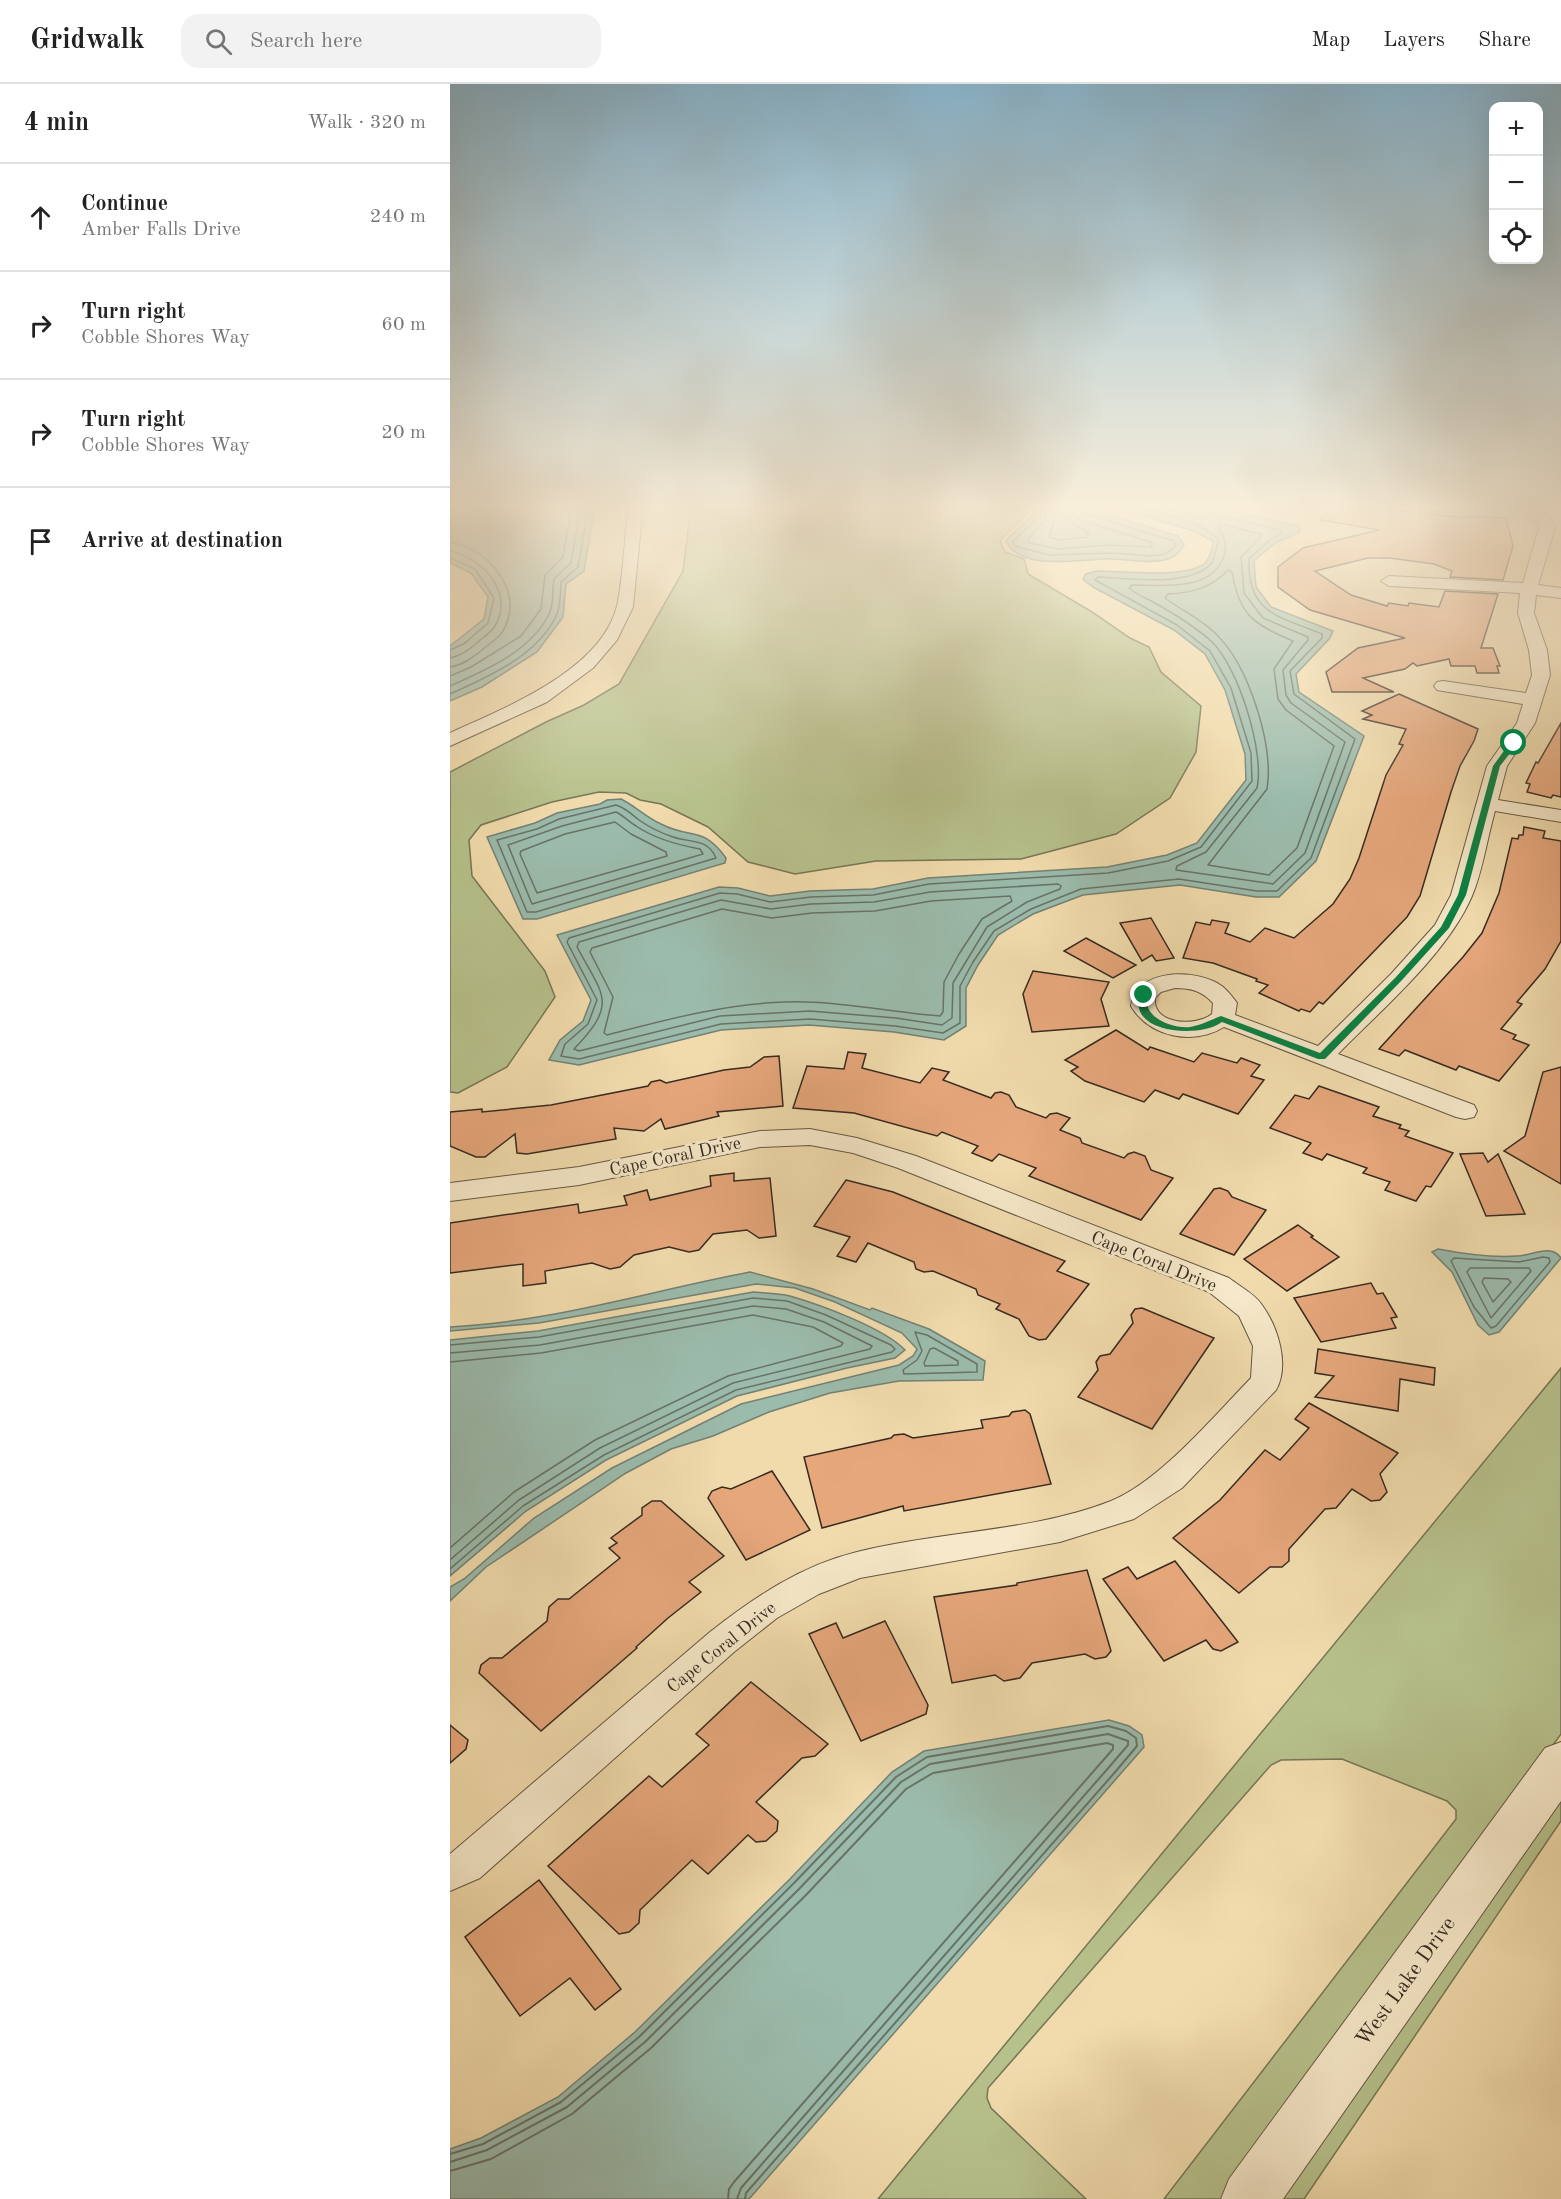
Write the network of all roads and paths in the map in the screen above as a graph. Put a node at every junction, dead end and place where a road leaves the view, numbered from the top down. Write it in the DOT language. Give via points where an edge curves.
graph roads {
  1 [pos="625,604"];
  2 [pos="1527,604"];
  3 [pos="1443,686"];
  4 [pos="1535,700"];
  5 [pos="450,740"];
  6 [pos="1486,804"];
  7 [pos="1561,816"];
  8 [pos="1221,1018"];
  9 [pos="1321,1057"];
  10 [pos="1465,1111"];
  11 [pos="450,1192"];
  12 [pos="1561,1763"];
  13 [pos="450,1874"];
  14 [pos="1249,2199"];
  1 -- 5 [label="street" via="611,636 587,664 541,698"];
  2 -- 4 [label="street" via="1541,675"];
  3 -- 4 [label="street"];
  4 -- 6 [label="street" via="1526,723 1497,766"];
  6 -- 7 [label="street"];
  6 -- 9 [label="street" via="1462,895 1444,928"];
  8 -- 9 [label="street"];
  9 -- 10 [label="street"];
  11 -- 13 [label="street, Cape Coral Drive" via="579,1176 760,1139 810,1137 857,1146 907,1162 1219,1285 1251,1310 1267,1346 1266,1382 1171,1479 1124,1510 1060,1529 857,1565 807,1584 765,1608 722,1642 467,1865"];
  12 -- 14 [label="street, West Lake Drive"];
}
